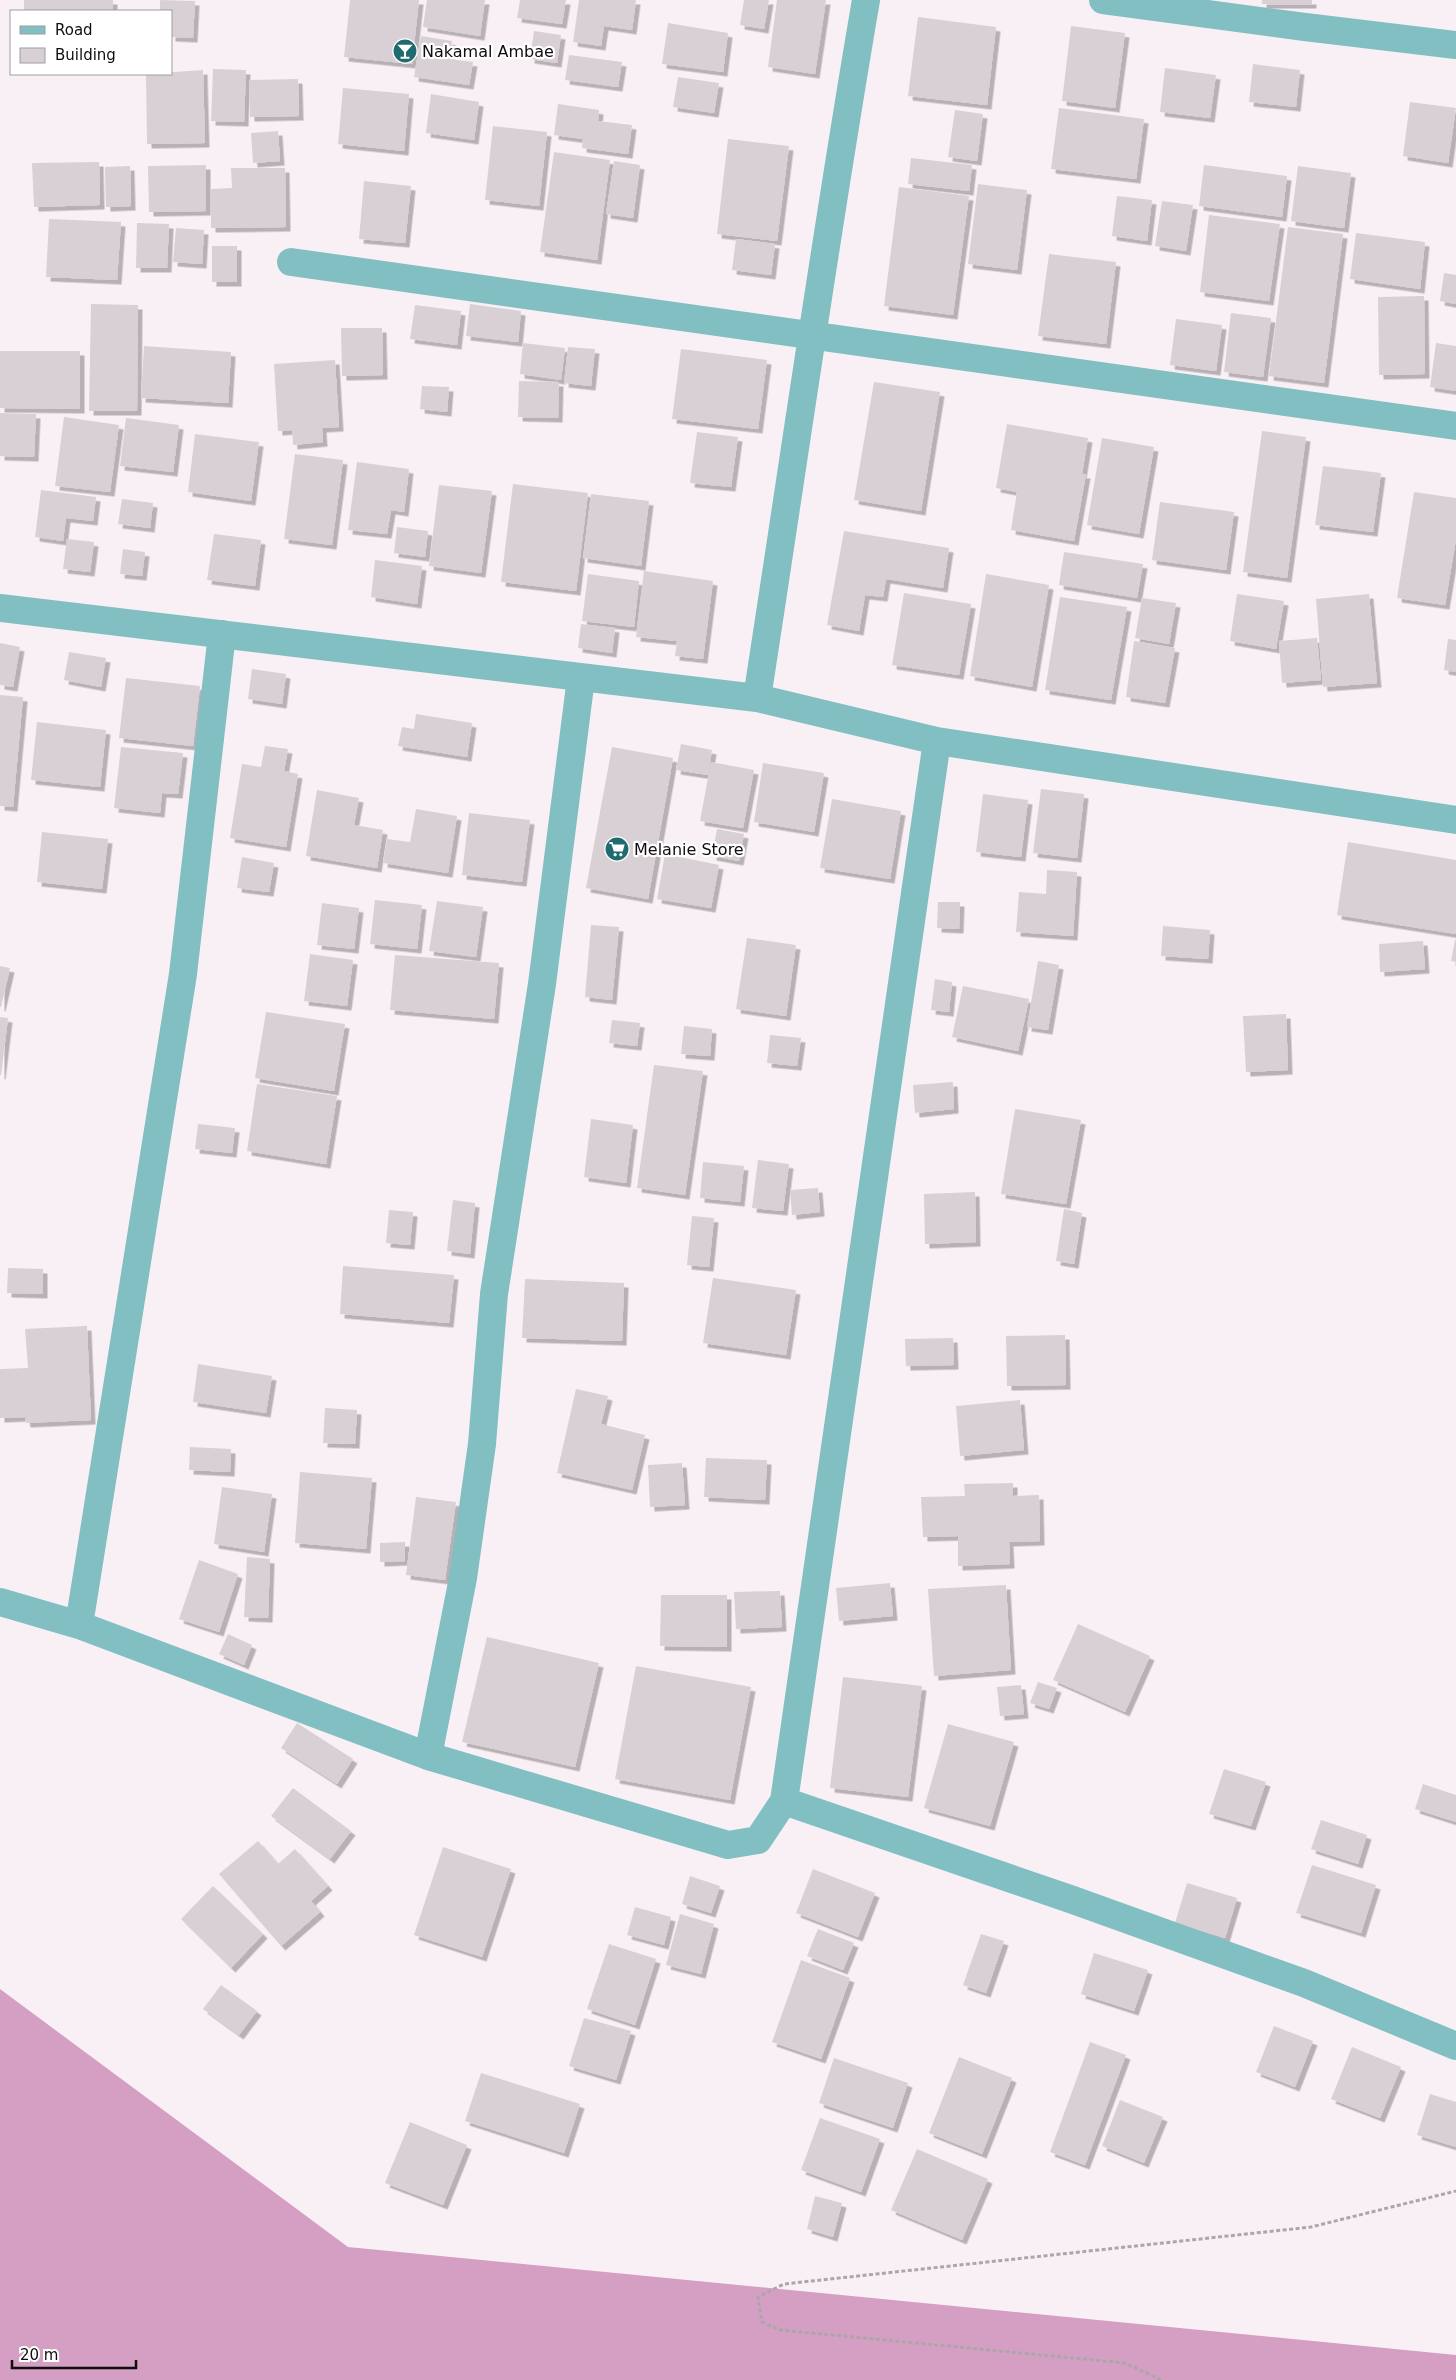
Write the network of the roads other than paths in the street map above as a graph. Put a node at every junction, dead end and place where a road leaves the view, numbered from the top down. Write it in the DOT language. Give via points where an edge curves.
graph roads {
  1 [pos="866,0"];
  2 [pos="1103,0"];
  3 [pos="1456,45"];
  4 [pos="292,262"];
  5 [pos="813,336"];
  6 [pos="1456,426"];
  7 [pos="0,608"];
  8 [pos="222,634"];
  9 [pos="581,678"];
  10 [pos="757,698"];
  11 [pos="937,741"];
  12 [pos="1456,820"];
  13 [pos="0,1602"];
  14 [pos="79,1625"];
  15 [pos="428,1756"];
  16 [pos="784,1801"];
  17 [pos="1456,2046"];
  1 -- 5 [label="street"];
  2 -- 3 [label="street"];
  4 -- 5 [label="street"];
  5 -- 6 [label="street"];
  5 -- 10 [label="street"];
  7 -- 8 [label="street"];
  8 -- 9 [label="street"];
  8 -- 14 [label="street" via="183,974"];
  9 -- 10 [label="street"];
  9 -- 15 [label="street" via="542,984 494,1294 482,1444 463,1578"];
  10 -- 11 [label="street"];
  11 -- 12 [label="street"];
  11 -- 16 [label="street"];
  13 -- 14 [label="street"];
  14 -- 15 [label="street"];
  15 -- 16 [label="street" via="728,1845 758,1840"];
  16 -- 17 [label="street" via="1267,1970"];
}
